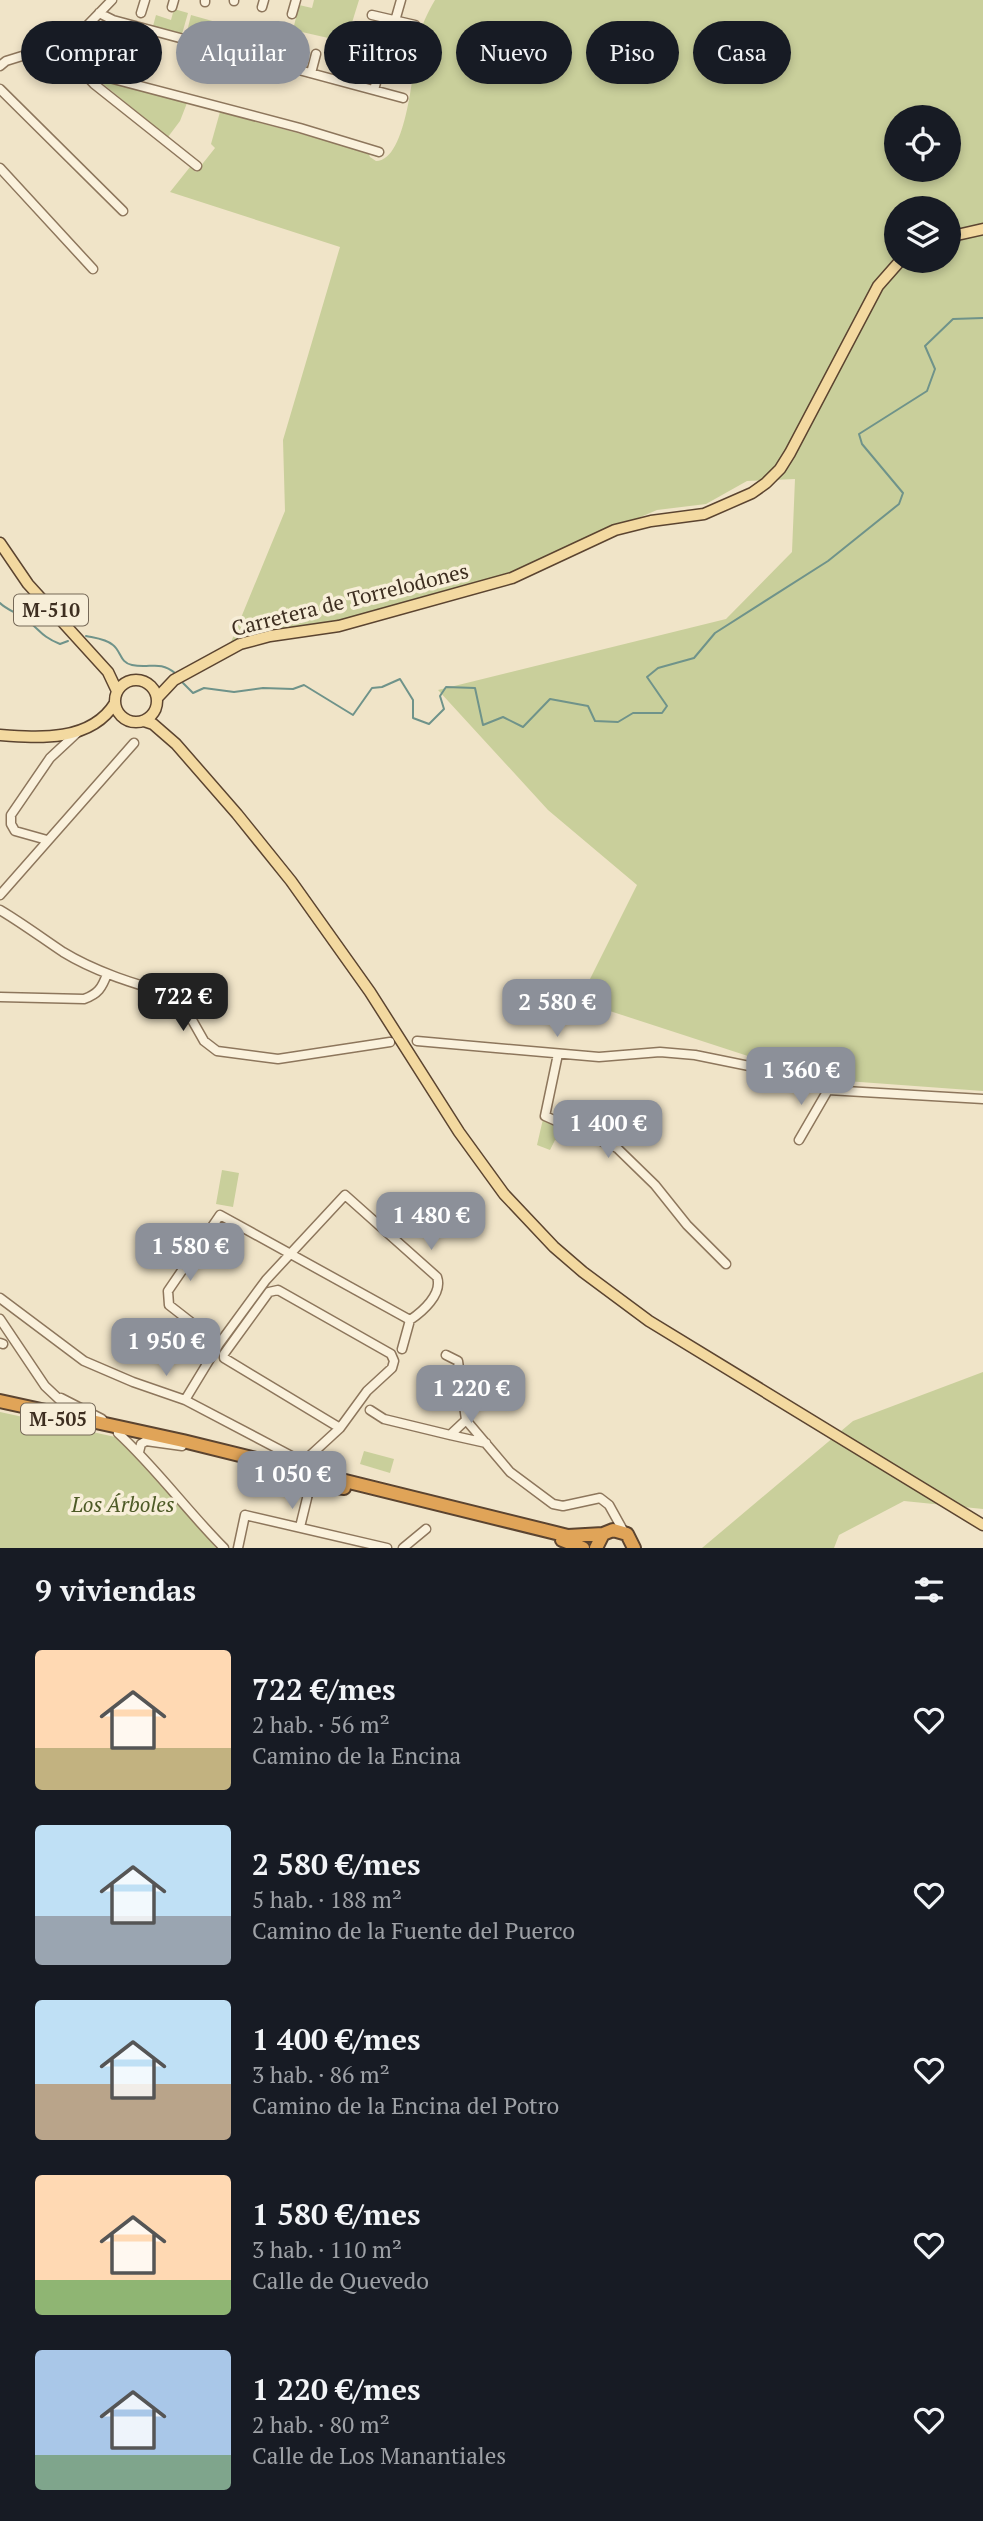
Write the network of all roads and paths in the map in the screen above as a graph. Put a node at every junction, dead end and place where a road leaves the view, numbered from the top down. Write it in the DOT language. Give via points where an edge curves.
graph roads {
  1 [pos="112,0"];
  2 [pos="145,0"];
  3 [pos="296,0"];
  4 [pos="401,0"];
  5 [pos="99,13"];
  6 [pos="141,13"];
  7 [pos="292,14"];
  8 [pos="372,15"];
  9 [pos="394,20"];
  10 [pos="91,21"];
  11 [pos="398,21"];
  12 [pos="176,37"];
  13 [pos="316,54"];
  14 [pos="21,56"];
  15 [pos="0,66"];
  16 [pos="311,73"];
  17 [pos="324,76"];
  18 [pos="96,84"];
  19 [pos="132,84"];
  20 [pos="352,84"];
  21 [pos="376,84"];
  22 [pos="0,89"];
  23 [pos="374,90"];
  24 [pos="403,98"];
  25 [pos="379,152"];
  26 [pos="197,166"];
  27 [pos="0,168"];
  28 [pos="123,211"];
  29 [pos="983,229"];
  30 [pos="961,234"];
  31 [pos="93,269"];
  32 [pos="889,273"];
  33 [pos="0,543"];
  34 [pos="108,672"];
  35 [pos="174,680"];
  36 [pos="127,681"];
  37 [pos="151,685"];
  38 [pos="117,691"];
  39 [pos="158,697"];
  40 [pos="115,703"];
  41 [pos="155,711"];
  42 [pos="123,718"];
  43 [pos="99,721"];
  44 [pos="144,721"];
  45 [pos="81,729"];
  46 [pos="0,735"];
  47 [pos="167,735"];
  48 [pos="134,743"];
  49 [pos="47,840"];
  50 [pos="0,895"];
  51 [pos="0,910"];
  52 [pos="107,974"];
  53 [pos="0,997"];
  54 [pos="417,1041"];
  55 [pos="390,1042"];
  56 [pos="558,1054"];
  57 [pos="828,1090"];
  58 [pos="983,1099"];
  59 [pos="799,1140"];
  60 [pos="290,1254"];
  61 [pos="726,1264"];
  62 [pos="0,1296"];
  63 [pos="15,1309"];
  64 [pos="23,1317"];
  65 [pos="0,1320"];
  66 [pos="410,1320"];
  67 [pos="6,1328"];
  68 [pos="219,1344"];
  69 [pos="402,1349"];
  70 [pos="446,1355"];
  71 [pos="52,1393"];
  72 [pos="185,1400"];
  73 [pos="0,1401"];
  74 [pos="0,1406"];
  75 [pos="370,1410"];
  76 [pos="57,1413"];
  77 [pos="466,1420"];
  78 [pos="340,1428"];
  79 [pos="116,1429"];
  80 [pos="450,1435"];
  81 [pos="486,1443"];
  82 [pos="182,1446"];
  83 [pos="139,1452"];
  84 [pos="303,1462"];
  85 [pos="284,1471"];
  86 [pos="338,1479"];
  87 [pos="355,1489"];
  88 [pos="309,1490"];
  89 [pos="609,1505"];
  90 [pos="983,1525"];
  91 [pos="300,1527"];
  92 [pos="426,1529"];
  93 [pos="605,1533"];
  94 [pos="630,1540"];
  95 [pos="224,1548"];
  96 [pos="238,1548"];
  97 [pos="387,1548"];
  98 [pos="403,1548"];
  99 [pos="583,1548"];
  100 [pos="596,1548"];
  101 [pos="646,1548"];
  1 -- 5 [label="street"];
  2 -- 6 [label="street"];
  3 -- 7 [label="street"];
  4 -- 9 [label="street"];
  5 -- 10 [label="street"];
  5 -- 12 [label="street"];
  8 -- 9 [label="street"];
  9 -- 11 [label="street"];
  13 -- 16 [label="street"];
  14 -- 15 [label="street"];
  16 -- 17 [label="street"];
  18 -- 26 [label="street"];
  19 -- 25 [label="street"];
  20 -- 23 [label="street"];
  21 -- 23 [label="street"];
  22 -- 28 [label="street"];
  23 -- 24 [label="street"];
  27 -- 31 [label="street"];
  29 -- 30 [label="main road"];
  32 -- 35 [label="main road, Carretera de Torrelodones" via="878,286 780,469 751,493 704,514 615,530 512,578 339,626 240,644"];
  33 -- 34 [label="main road, M-510" via="27,584"];
  34 -- 36 [label="main road, M-510"];
  34 -- 38 [label="main road, M-510"];
  35 -- 37 [label="main road, Carretera de Torrelodones"];
  35 -- 39 [label="main road, Carretera de Torrelodones"];
  36 -- 37 [label="main road, M-510" via="144,680"];
  36 -- 38 [label="main road"];
  37 -- 39 [label="main road"];
  38 -- 40 [label="main road"];
  39 -- 41 [label="main road"];
  40 -- 42 [label="main road"];
  40 -- 43 [label="main road"];
  41 -- 44 [label="main road"];
  41 -- 47 [label="main road"];
  42 -- 43 [label="main road"];
  42 -- 44 [label="main road"];
  43 -- 45 [label="main road"];
  44 -- 47 [label="main road"];
  45 -- 46 [label="main road" via="54,737"];
  45 -- 49 [label="street" via="50,758 11,815 15,831"];
  47 -- 90 [label="main road" via="291,881 370,992 459,1132 505,1194 554,1247 649,1321"];
  48 -- 49 [label="street"];
  49 -- 50 [label="street"];
  51 -- 52 [label="street" via="63,952"];
  52 -- 53 [label="street" via="101,989 84,999"];
  52 -- 55 [label="street" via="179,997 204,1041 217,1051 278,1059"];
  54 -- 56 [label="street"];
  56 -- 57 [label="street" via="695,1055 760,1068"];
  56 -- 61 [label="street" via="545,1116 617,1148"];
  57 -- 58 [label="street"];
  57 -- 59 [label="street"];
  60 -- 66 [label="street"];
  60 -- 66 [label="street" via="345,1195 437,1277 437,1290 423,1311"];
  60 -- 68 [label="street"];
  60 -- 68 [label="street" via="220,1214 167,1291 169,1305"];
  62 -- 63 [label="street"];
  63 -- 64 [label="street"];
  63 -- 65 [label="street"];
  64 -- 67 [label="street" via="8,1319"];
  64 -- 72 [label="street" via="83,1361"];
  65 -- 67 [label="street"];
  66 -- 69 [label="street"];
  67 -- 71 [label="street"];
  68 -- 72 [label="street"];
  70 -- 77 [label="street" via="458,1361"];
  71 -- 76 [label="street" via="64,1405"];
  71 -- 79 [label="street"];
  72 -- 84 [label="street"];
  73 -- 76 [label="highway, M-505"];
  74 -- 79 [label="highway, M-505"];
  75 -- 80 [label="street" via="384,1419"];
  76 -- 79 [label="highway, M-505"];
  77 -- 80 [label="street"];
  77 -- 81 [label="street"];
  78 -- 78 [label="street" via="367,1391 392,1368 391,1354 278,1290 269,1292 224,1358"];
  78 -- 84 [label="street"];
  79 -- 82 [label="highway, M-505"];
  79 -- 83 [label="street"];
  79 -- 86 [label="highway, M-505"];
  80 -- 81 [label="street"];
  81 -- 89 [label="street" via="510,1472 553,1504 563,1506 595,1497"];
  82 -- 83 [label="street" via="146,1441"];
  82 -- 85 [label="highway, M-505"];
  83 -- 95 [label="street"];
  84 -- 86 [label="highway"];
  85 -- 87 [label="highway, M-505"];
  85 -- 88 [label="highway" via="305,1482"];
  86 -- 93 [label="highway, M-505" via="568,1536"];
  87 -- 88 [label="highway" via="319,1484"];
  87 -- 99 [label="highway, M-505"];
  88 -- 91 [label="street"];
  89 -- 93 [label="street"];
  89 -- 94 [label="street"];
  91 -- 96 [label="street" via="245,1515"];
  91 -- 97 [label="street"];
  92 -- 98 [label="street"];
  93 -- 94 [label="highway, M-505" via="613,1530"];
  93 -- 100 [label="highway"];
  94 -- 101 [label="highway, M-505"];
}
